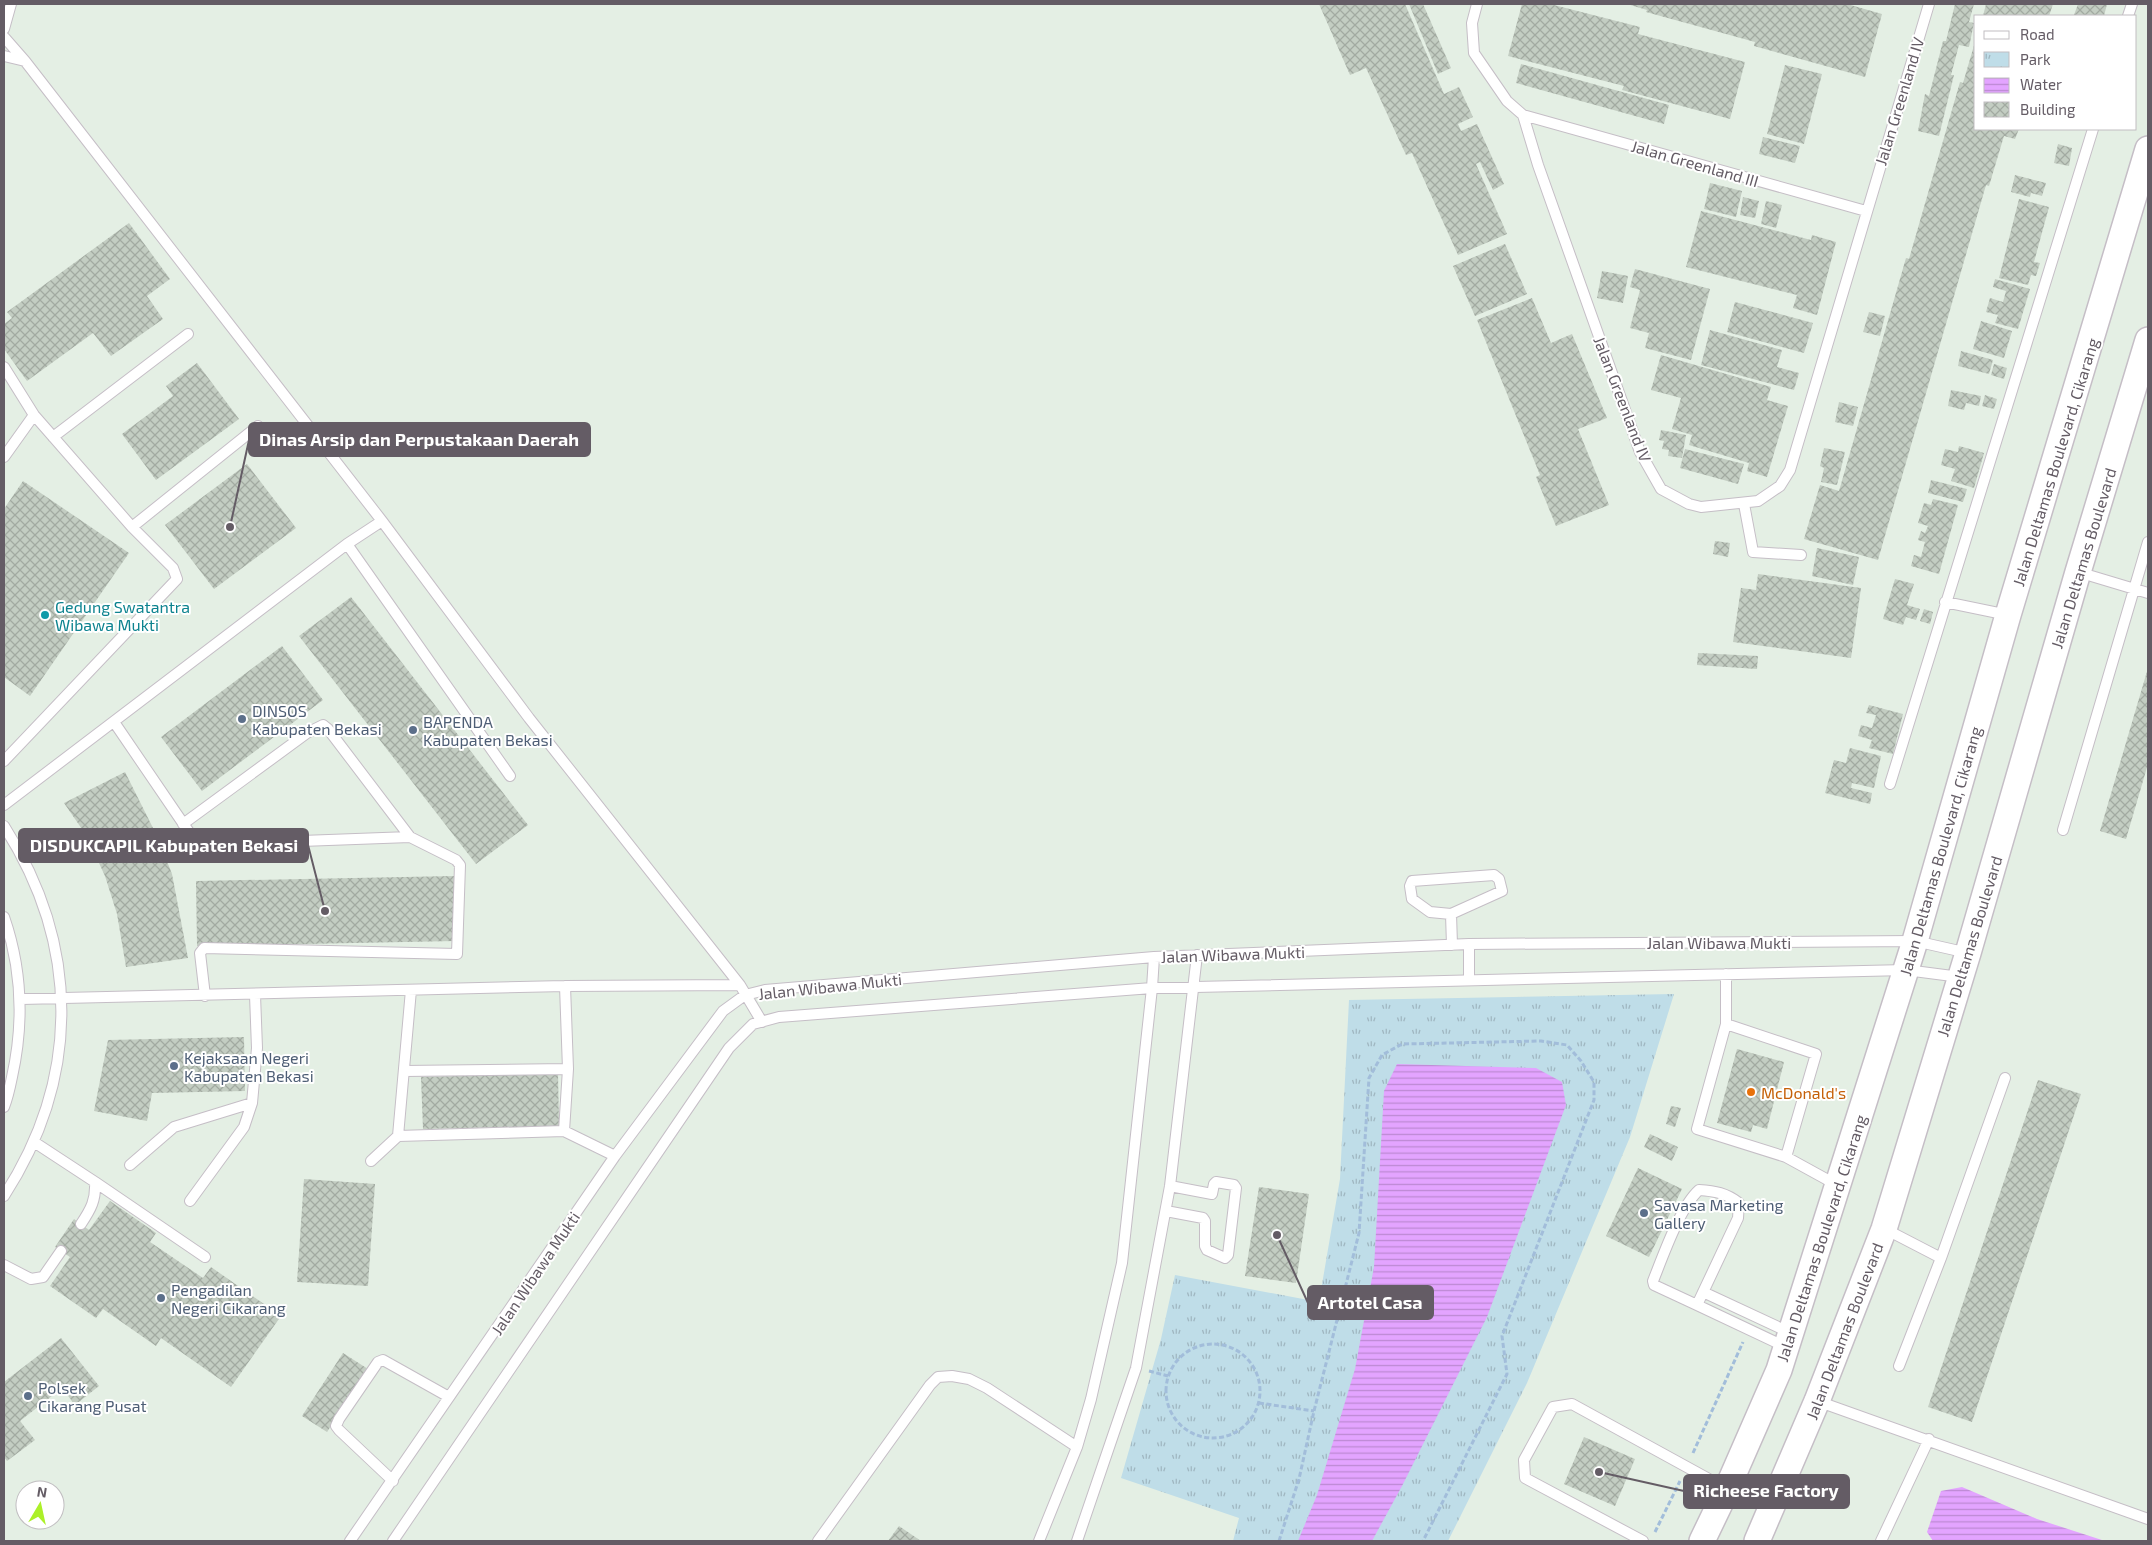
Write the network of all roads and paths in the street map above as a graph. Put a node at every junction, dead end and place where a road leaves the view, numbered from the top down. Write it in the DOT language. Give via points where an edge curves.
graph roads {
  1 [pos="11,4"];
  2 [pos="1477,4"];
  3 [pos="1929,4"];
  4 [pos="4,29"];
  5 [pos="4,37"];
  6 [pos="4,56"];
  7 [pos="25,61"];
  8 [pos="1523,115"];
  9 [pos="2093,130"];
  10 [pos="2148,150"];
  11 [pos="1866,211"];
  12 [pos="188,334"];
  13 [pos="2148,340"];
  14 [pos="4,367"];
  15 [pos="34,415"];
  16 [pos="258,426"];
  17 [pos="52,437"];
  18 [pos="4,457"];
  19 [pos="1744,504"];
  20 [pos="382,521"];
  21 [pos="132,527"];
  22 [pos="2148,542"];
  23 [pos="347,544"];
  24 [pos="1801,555"];
  25 [pos="2078,572"];
  26 [pos="2135,590"];
  27 [pos="2148,593"];
  28 [pos="1945,602"];
  29 [pos="2008,615"];
  30 [pos="114,722"];
  31 [pos="4,744"];
  32 [pos="13,750"];
  33 [pos="4,762"];
  34 [pos="510,776"];
  35 [pos="1890,784"];
  36 [pos="4,805"];
  37 [pos="183,824"];
  38 [pos="4,826"];
  39 [pos="2063,830"];
  40 [pos="410,837"];
  41 [pos="1451,914"];
  42 [pos="4,917"];
  43 [pos="1915,941"];
  44 [pos="1469,944"];
  45 [pos="1452,945"];
  46 [pos="1968,953"];
  47 [pos="1197,955"];
  48 [pos="1154,957"];
  49 [pos="1906,970"];
  50 [pos="1726,974"];
  51 [pos="1960,977"];
  52 [pos="1469,980"];
  53 [pos="740,985"];
  54 [pos="565,986"];
  55 [pos="1194,987"];
  56 [pos="1152,988"];
  57 [pos="411,990"];
  58 [pos="255,995"];
  59 [pos="745,995"];
  60 [pos="205,996"];
  61 [pos="21,999"];
  62 [pos="62,999"];
  63 [pos="762,1022"];
  64 [pos="1726,1024"];
  65 [pos="568,1069"];
  66 [pos="404,1071"];
  67 [pos="2005,1078"];
  68 [pos="252,1103"];
  69 [pos="4,1107"];
  70 [pos="564,1130"];
  71 [pos="398,1136"];
  72 [pos="34,1142"];
  73 [pos="615,1156"];
  74 [pos="1786,1157"];
  75 [pos="370,1161"];
  76 [pos="130,1165"];
  77 [pos="94,1182"];
  78 [pos="1170,1186"];
  79 [pos="1838,1186"];
  80 [pos="4,1196"];
  81 [pos="190,1201"];
  82 [pos="1166,1211"];
  83 [pos="81,1224"];
  84 [pos="1884,1229"];
  85 [pos="61,1251"];
  86 [pos="205,1257"];
  87 [pos="1941,1258"];
  88 [pos="4,1266"];
  89 [pos="1703,1292"];
  90 [pos="1697,1305"];
  91 [pos="1749,1330"];
  92 [pos="1789,1340"];
  93 [pos="1899,1366"];
  94 [pos="449,1397"];
  95 [pos="1817,1401"];
  96 [pos="1259,1403"];
  97 [pos="1314,1411"];
  98 [pos="1929,1440"];
  99 [pos="1077,1447"];
  100 [pos="1686,1468"];
  101 [pos="393,1481"];
  102 [pos="1727,1489"];
  103 [pos="2148,1519"];
  104 [pos="1654,1533"];
  105 [pos="350,1541"];
  106 [pos="393,1541"];
  107 [pos="818,1541"];
  108 [pos="1039,1541"];
  109 [pos="1077,1541"];
  110 [pos="1279,1541"];
  111 [pos="1423,1541"];
  112 [pos="1643,1541"];
  113 [pos="1702,1541"];
  114 [pos="1757,1541"];
  115 [pos="1881,1541"];
  1 -- 4 [label="lane"];
  2 -- 8 [label="lane" via="1472,23 1474,54 1507,101"];
  3 -- 11 [label="lane, Jalan Greenland IV"];
  5 -- 7 [label="lane"];
  6 -- 7 [label="lane"];
  7 -- 20 [label="lane"];
  8 -- 11 [label="lane, Jalan Greenland III"];
  8 -- 19 [label="lane, Jalan Greenland IV" via="1640,452 1657,485 1696,507"];
  9 -- 28 [label="lane"];
  10 -- 29 [label="street, Jalan Deltamas Boulevard, Cikarang"];
  11 -- 19 [label="lane, Jalan Greenland IV" via="1793,464 1776,490 1765,498"];
  12 -- 17 [label="lane"];
  13 -- 25 [label="street, Jalan Deltamas Boulevard"];
  14 -- 15 [label="lane"];
  15 -- 17 [label="lane"];
  15 -- 18 [label="lane"];
  16 -- 21 [label="lane"];
  17 -- 21 [label="lane"];
  19 -- 24 [label="lane" via="1753,552"];
  20 -- 23 [label="lane"];
  20 -- 53 [label="lane" via="529,718"];
  21 -- 32 [label="lane" via="173,568 176,582"];
  22 -- 26 [label="lane"];
  23 -- 30 [label="lane"];
  23 -- 34 [label="lane"];
  25 -- 26 [label="lane"];
  25 -- 46 [label="street, Jalan Deltamas Boulevard"];
  26 -- 27 [label="lane"];
  26 -- 39 [label="lane"];
  28 -- 29 [label="lane"];
  28 -- 35 [label="lane"];
  29 -- 43 [label="street, Jalan Deltamas Boulevard, Cikarang"];
  30 -- 36 [label="lane"];
  30 -- 37 [label="lane"];
  31 -- 32 [label="lane"];
  32 -- 33 [label="lane"];
  37 -- 40 [label="lane" via="191,836 201,842 217,844"];
  37 -- 40 [label="lane" via="307,733 322,726 328,729"];
  38 -- 62 [label="lane" via="22,854 43,900 56,949"];
  40 -- 60 [label="lane" via="459,862 458,953 204,948 200,953"];
  41 -- 41 [label="lane" via="1430,912 1412,899 1412,881 1494,875 1499,879 1502,891"];
  41 -- 45 [label="lane"];
  42 -- 61 [label="lane" via="12,942"];
  43 -- 44 [label="lane, Jalan Wibawa Mukti"];
  43 -- 46 [label="lane, Jalan Wibawa Mukti"];
  43 -- 49 [label="street, Jalan Deltamas Boulevard, Cikarang"];
  44 -- 45 [label="lane, Jalan Wibawa Mukti"];
  44 -- 52 [label="lane"];
  45 -- 47 [label="lane, Jalan Wibawa Mukti"];
  46 -- 51 [label="street, Jalan Deltamas Boulevard"];
  47 -- 48 [label="lane, Jalan Wibawa Mukti"];
  47 -- 55 [label="lane"];
  48 -- 56 [label="lane"];
  48 -- 59 [label="lane, Jalan Wibawa Mukti" via="765,990"];
  49 -- 50 [label="lane, Jalan Wibawa Mukti"];
  49 -- 51 [label="lane, Jalan Wibawa Mukti"];
  49 -- 79 [label="street, Jalan Deltamas Boulevard, Cikarang"];
  50 -- 52 [label="lane, Jalan Wibawa Mukti"];
  50 -- 64 [label="lane"];
  51 -- 84 [label="street, Jalan Deltamas Boulevard"];
  52 -- 55 [label="lane, Jalan Wibawa Mukti"];
  53 -- 54 [label="lane"];
  53 -- 59 [label="lane"];
  54 -- 57 [label="lane"];
  54 -- 65 [label="lane"];
  55 -- 56 [label="lane, Jalan Wibawa Mukti"];
  55 -- 78 [label="lane"];
  56 -- 63 [label="lane, Jalan Wibawa Mukti" via="779,1017"];
  56 -- 99 [label="lane" via="1122,1263"];
  57 -- 58 [label="lane"];
  57 -- 66 [label="lane"];
  58 -- 60 [label="lane"];
  58 -- 68 [label="lane" via="257,1048"];
  59 -- 63 [label="lane"];
  59 -- 73 [label="lane, Jalan Wibawa Mukti" via="723,1011"];
  60 -- 62 [label="lane"];
  61 -- 62 [label="lane"];
  61 -- 69 [label="lane" via="18,1050"];
  62 -- 72 [label="lane" via="60,1048 50,1096"];
  63 -- 106 [label="lane, Jalan Wibawa Mukti" via="754,1024 729,1048"];
  64 -- 74 [label="lane" via="1816,1054"];
  64 -- 74 [label="lane" via="1697,1129"];
  65 -- 66 [label="lane"];
  65 -- 70 [label="lane"];
  66 -- 71 [label="lane"];
  67 -- 87 [label="lane"];
  68 -- 76 [label="lane" via="174,1127"];
  68 -- 81 [label="lane" via="244,1127"];
  70 -- 71 [label="lane"];
  70 -- 73 [label="lane"];
  71 -- 75 [label="lane"];
  72 -- 77 [label="lane"];
  72 -- 80 [label="lane"];
  73 -- 94 [label="lane, Jalan Wibawa Mukti"];
  74 -- 79 [label="lane"];
  77 -- 83 [label="lane" via="96,1197"];
  77 -- 86 [label="lane"];
  78 -- 82 [label="lane"];
  78 -- 82 [label="lane" via="1212,1194 1216,1182 1234,1185 1228,1255 1225,1258 1207,1250 1203,1218"];
  79 -- 92 [label="street, Jalan Deltamas Boulevard, Cikarang"];
  82 -- 109 [label="lane" via="1136,1368"];
  84 -- 87 [label="lane"];
  84 -- 95 [label="street, Jalan Deltamas Boulevard"];
  85 -- 88 [label="lane" via="43,1277 31,1278"];
  87 -- 93 [label="lane"];
  89 -- 90 [label="lane"];
  89 -- 90 [label="lane" via="1738,1218 1738,1203 1716,1191 1699,1190 1692,1197 1666,1248 1653,1281 1659,1290"];
  89 -- 92 [label="lane"];
  90 -- 91 [label="lane"];
  91 -- 92 [label="lane"];
  91 -- 100 [label="path"];
  92 -- 102 [label="street, Jalan Deltamas Boulevard, Cikarang"];
  94 -- 101 [label="lane, Jalan Wibawa Mukti"];
  94 -- 101 [label="lane" via="392,1364 380,1361 337,1423 338,1430"];
  95 -- 98 [label="lane"];
  95 -- 114 [label="street, Jalan Deltamas Boulevard"];
  96 -- 96 [label="path" via="1251,1420 1237,1432 1219,1438 1200,1436 1183,1428 1171,1413 1166,1395 1168,1376 1176,1360 1190,1349 1208,1344 1226,1345 1242,1354 1254,1368 1260,1384"];
  96 -- 97 [label="path"];
  97 -- 110 [label="path" via="1299,1479"];
  97 -- 111 [label="path" via="1359,1233 1369,1078 1382,1055 1402,1044 1541,1041 1567,1045 1594,1082 1594,1100 1502,1336 1507,1374"];
  98 -- 103 [label="lane"];
  98 -- 115 [label="lane"];
  99 -- 107 [label="lane" via="969,1379 938,1377"];
  99 -- 108 [label="lane"];
  100 -- 102 [label="lane"];
  100 -- 104 [label="path"];
  100 -- 112 [label="lane" via="1572,1404 1553,1407 1524,1460 1525,1478"];
  101 -- 105 [label="lane, Jalan Wibawa Mukti"];
  102 -- 113 [label="street, Jalan Deltamas Boulevard, Cikarang"];
}
